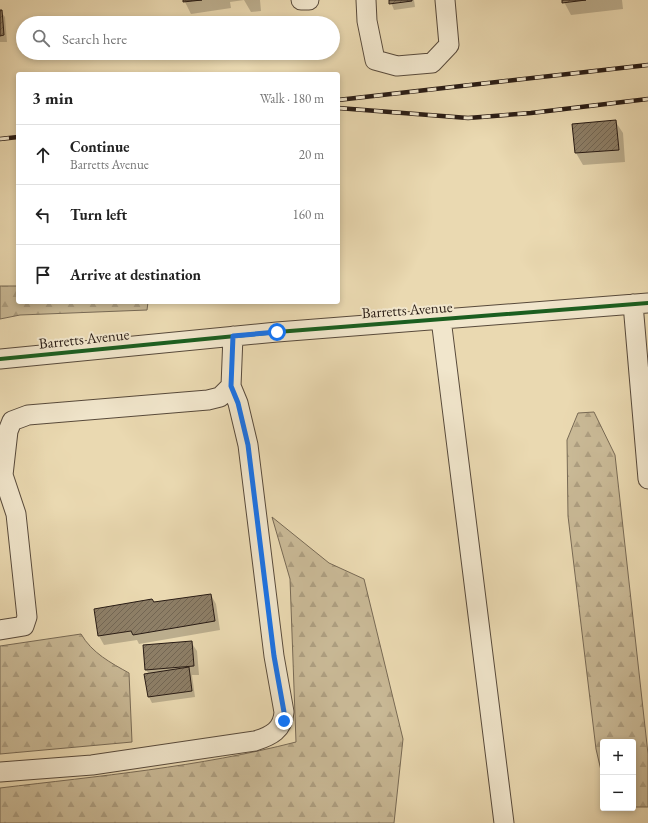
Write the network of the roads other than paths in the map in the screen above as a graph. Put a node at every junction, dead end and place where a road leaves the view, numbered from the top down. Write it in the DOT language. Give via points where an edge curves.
graph roads {
  1 [pos="301,0"];
  2 [pos="309,0"];
  3 [pos="366,0"];
  4 [pos="445,0"];
  5 [pos="640,304"];
  6 [pos="441,319"];
  7 [pos="233,336"];
  8 [pos="0,359"];
  9 [pos="231,386"];
  10 [pos="645,408"];
  11 [pos="2,475"];
  12 [pos="648,479"];
  13 [pos="0,630"];
  14 [pos="0,772"];
  15 [pos="504,823"];
  1 -- 2 [label="street"];
  3 -- 4 [label="street" via="367,21 375,60 397,66 432,63 449,45"];
  5 -- 6 [label="street, Barretts Avenue"];
  5 -- 10 [label="street"];
  6 -- 7 [label="street, Barretts Avenue"];
  6 -- 15 [label="street"];
  7 -- 8 [label="street, Barretts Avenue"];
  7 -- 9 [label="street"];
  9 -- 11 [label="street" via="220,397 208,400 28,415 17,419 12,421 8,431"];
  9 -- 14 [label="street" via="238,403 248,445 284,721 269,737 255,741 92,766"];
  10 -- 12 [label="street"];
  11 -- 13 [label="street" via="16,514 26,617 24,626"];
}
